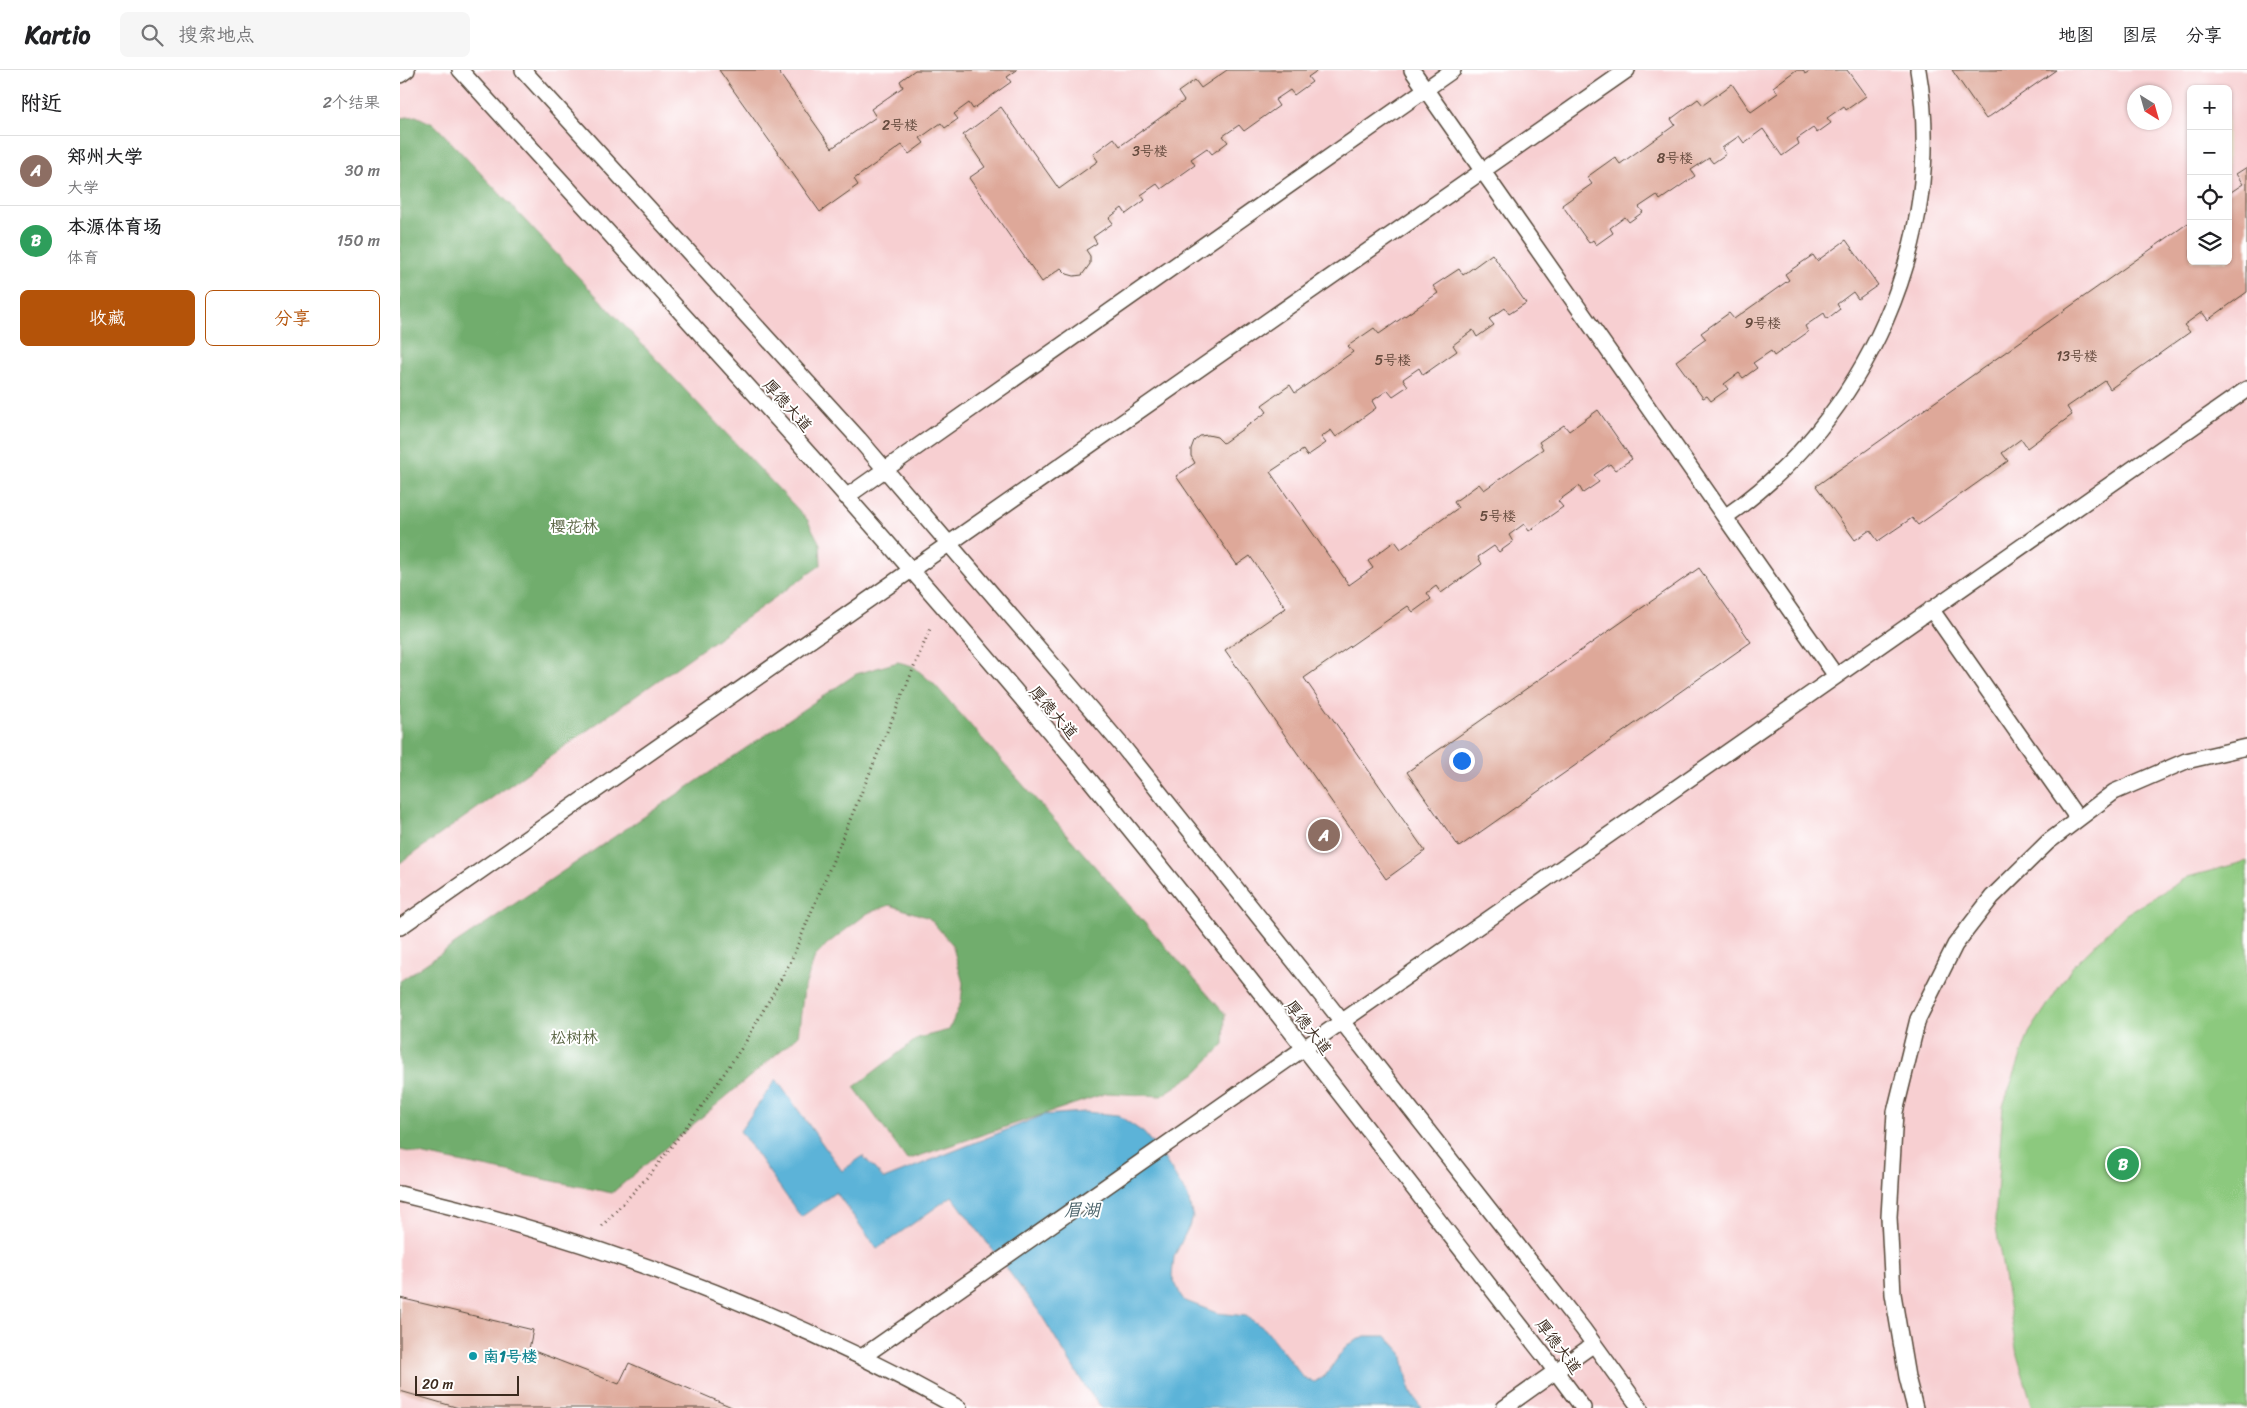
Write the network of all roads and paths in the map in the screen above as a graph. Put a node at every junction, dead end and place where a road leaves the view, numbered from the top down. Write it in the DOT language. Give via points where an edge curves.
graph roads {
  1 [pos="408,70"];
  2 [pos="460,70"];
  3 [pos="523,70"];
  4 [pos="1412,70"];
  5 [pos="1453,70"];
  6 [pos="1627,70"];
  7 [pos="1918,70"];
  8 [pos="400,75"];
  9 [pos="1426,89"];
  10 [pos="1482,171"];
  11 [pos="2247,389"];
  12 [pos="885,470"];
  13 [pos="846,497"];
  14 [pos="1725,517"];
  15 [pos="948,544"];
  16 [pos="910,571"];
  17 [pos="940,606"];
  18 [pos="1932,609"];
  19 [pos="1836,676"];
  20 [pos="2247,747"];
  21 [pos="2078,819"];
  22 [pos="400,926"];
  23 [pos="1342,1021"];
  24 [pos="1304,1048"];
  25 [pos="400,1194"];
  26 [pos="584,1245"];
  27 [pos="1594,1344"];
  28 [pos="862,1357"];
  29 [pos="1556,1371"];
  30 [pos="959,1408"];
  31 [pos="1504,1408"];
  32 [pos="1583,1408"];
  33 [pos="1640,1408"];
  34 [pos="1916,1408"];
  1 -- 8 [label="lane"];
  2 -- 13 [label="lane, 厚德大道"];
  3 -- 12 [label="lane, 厚德大道"];
  4 -- 9 [label="lane"];
  5 -- 9 [label="lane"];
  6 -- 10 [label="lane"];
  7 -- 14 [label="lane" via="1924,127 1922,174 1916,221 1890,312 1870,355 1812,439 1776,476"];
  9 -- 10 [label="lane"];
  9 -- 12 [label="lane"];
  10 -- 14 [label="lane"];
  10 -- 15 [label="lane"];
  11 -- 18 [label="lane"];
  12 -- 13 [label="lane"];
  12 -- 15 [label="lane, 厚德大道"];
  13 -- 16 [label="lane, 厚德大道"];
  14 -- 19 [label="lane"];
  15 -- 16 [label="lane"];
  15 -- 23 [label="lane, 厚德大道" via="1124,748"];
  16 -- 17 [label="lane, 厚德大道"];
  16 -- 22 [label="lane"];
  17 -- 24 [label="lane, 厚德大道" via="1088,778"];
  17 -- 26 [label="path" via="790,963 745,1043 652,1172"];
  18 -- 19 [label="lane"];
  18 -- 21 [label="lane"];
  19 -- 23 [label="lane"];
  20 -- 21 [label="lane" via="2186,761 2114,792"];
  21 -- 34 [label="lane" via="2048,842 1992,897 1955,945 1918,1019 1895,1112 1889,1217 1893,1294 1907,1377"];
  23 -- 24 [label="lane"];
  23 -- 27 [label="lane, 厚德大道"];
  24 -- 28 [label="lane"];
  24 -- 29 [label="lane, 厚德大道"];
  25 -- 26 [label="lane" via="464,1209"];
  26 -- 28 [label="lane" via="741,1301"];
  27 -- 29 [label="lane"];
  27 -- 33 [label="lane, 厚德大道"];
  28 -- 30 [label="lane"];
  29 -- 31 [label="lane"];
  29 -- 32 [label="lane, 厚德大道"];
}
